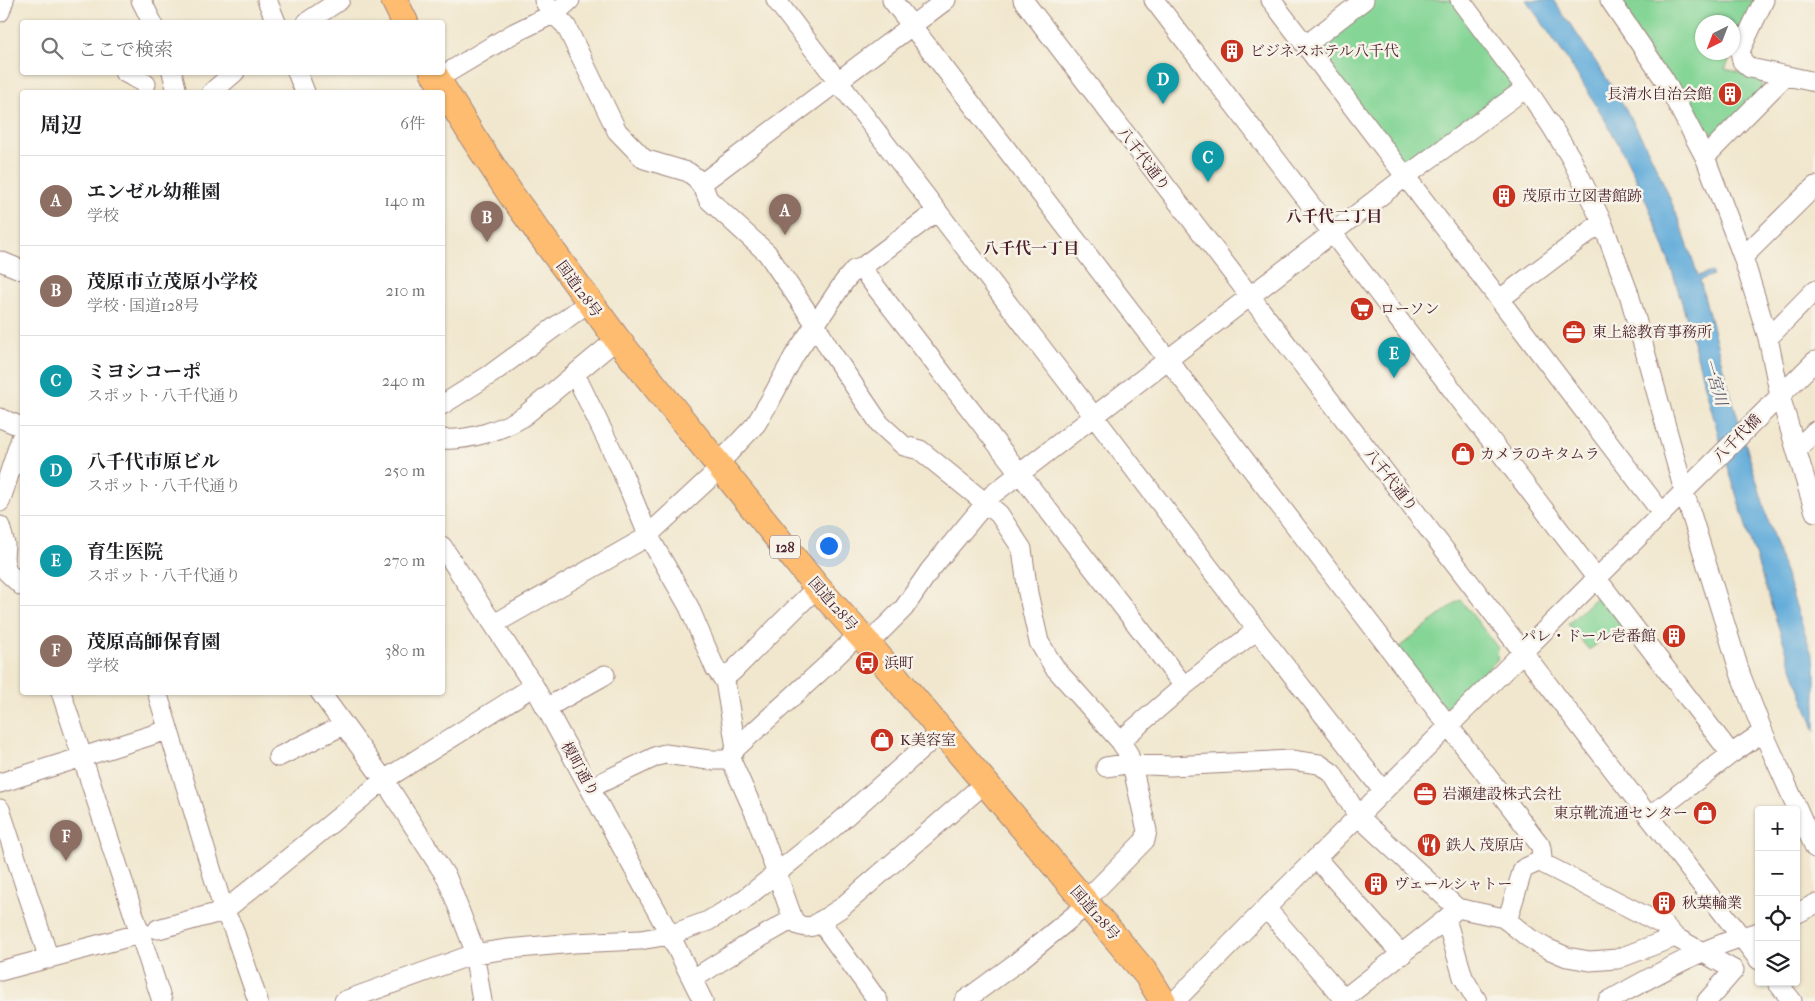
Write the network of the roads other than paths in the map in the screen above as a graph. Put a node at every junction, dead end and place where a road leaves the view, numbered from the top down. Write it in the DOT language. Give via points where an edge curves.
graph roads {
  1 [pos="4,0"];
  2 [pos="141,0"];
  3 [pos="267,0"];
  4 [pos="340,0"];
  5 [pos="570,0"];
  6 [pos="776,0"];
  7 [pos="892,0"];
  8 [pos="946,0"];
  9 [pos="1023,0"];
  10 [pos="1154,0"];
  11 [pos="1271,0"];
  12 [pos="1363,0"];
  13 [pos="1460,0"];
  14 [pos="1610,0"];
  15 [pos="1764,0"];
  16 [pos="549,6"];
  17 [pos="0,12"];
  18 [pos="151,20"];
  19 [pos="275,20"];
  20 [pos="310,20"];
  21 [pos="911,25"];
  22 [pos="1306,45"];
  23 [pos="445,71"];
  24 [pos="130,75"];
  25 [pos="173,75"];
  26 [pos="232,75"];
  27 [pos="298,75"];
  28 [pos="435,76"];
  29 [pos="1785,76"];
  30 [pos="838,80"];
  31 [pos="1815,82"];
  32 [pos="147,83"];
  33 [pos="1526,88"];
  34 [pos="176,90"];
  35 [pos="214,90"];
  36 [pos="304,90"];
  37 [pos="444,90"];
  38 [pos="445,92"];
  39 [pos="1705,157"];
  40 [pos="1405,177"];
  41 [pos="701,184"];
  42 [pos="1815,186"];
  43 [pos="937,211"];
  44 [pos="1602,222"];
  45 [pos="1331,233"];
  46 [pos="1743,257"];
  47 [pos="861,268"];
  48 [pos="1815,290"];
  49 [pos="1249,296"];
  50 [pos="1500,299"];
  51 [pos="588,302"];
  52 [pos="815,325"];
  53 [pos="1768,338"];
  54 [pos="617,340"];
  55 [pos="1168,360"];
  56 [pos="1815,361"];
  57 [pos="575,374"];
  58 [pos="1774,401"];
  59 [pos="445,403"];
  60 [pos="1094,416"];
  61 [pos="0,418"];
  62 [pos="20,426"];
  63 [pos="1815,431"];
  64 [pos="445,439"];
  65 [pos="20,441"];
  66 [pos="1796,450"];
  67 [pos="719,466"];
  68 [pos="1020,472"];
  69 [pos="1690,486"];
  70 [pos="0,502"];
  71 [pos="986,502"];
  72 [pos="1815,512"];
  73 [pos="1662,513"];
  74 [pos="0,526"];
  75 [pos="648,535"];
  76 [pos="14,544"];
  77 [pos="445,550"];
  78 [pos="3,573"];
  79 [pos="1597,578"];
  80 [pos="20,585"];
  81 [pos="817,587"];
  82 [pos="494,624"];
  83 [pos="1257,630"];
  84 [pos="864,639"];
  85 [pos="1523,652"];
  86 [pos="605,675"];
  87 [pos="723,679"];
  88 [pos="534,686"];
  89 [pos="1184,686"];
  90 [pos="62,695"];
  91 [pos="158,695"];
  92 [pos="322,695"];
  93 [pos="546,708"];
  94 [pos="344,725"];
  95 [pos="1449,727"];
  96 [pos="168,730"];
  97 [pos="942,731"];
  98 [pos="1763,732"];
  99 [pos="1120,741"];
  100 [pos="734,754"];
  101 [pos="1731,754"];
  102 [pos="82,757"];
  103 [pos="278,757"];
  104 [pos="1132,765"];
  105 [pos="1106,767"];
  106 [pos="384,780"];
  107 [pos="0,783"];
  108 [pos="985,783"];
  109 [pos="590,788"];
  110 [pos="1383,792"];
  111 [pos="0,809"];
  112 [pos="1358,816"];
  113 [pos="1649,818"];
  114 [pos="1815,848"];
  115 [pos="1316,858"];
  116 [pos="1545,864"];
  117 [pos="778,872"];
  118 [pos="1086,903"];
  119 [pos="1815,904"];
  120 [pos="1266,908"];
  121 [pos="224,911"];
  122 [pos="1800,912"];
  123 [pos="1452,914"];
  124 [pos="793,919"];
  125 [pos="1507,920"];
  126 [pos="820,921"];
  127 [pos="147,932"];
  128 [pos="1750,934"];
  129 [pos="670,935"];
  130 [pos="1676,937"];
  131 [pos="1755,948"];
  132 [pos="1703,952"];
  133 [pos="474,954"];
  134 [pos="1402,955"];
  135 [pos="49,959"];
  136 [pos="0,971"];
  137 [pos="693,979"];
  138 [pos="1350,998"];
  139 [pos="162,1001"];
  140 [pos="258,1001"];
  141 [pos="344,1001"];
  142 [pos="482,1001"];
  143 [pos="704,1001"];
  144 [pos="878,1001"];
  145 [pos="964,1001"];
  146 [pos="1163,1001"];
  147 [pos="1175,1001"];
  148 [pos="1477,1001"];
  149 [pos="1608,1001"];
  150 [pos="1707,1001"];
  1 -- 17 [label="street"];
  2 -- 18 [label="street"];
  3 -- 19 [label="street"];
  4 -- 20 [label="street"];
  5 -- 16 [label="street"];
  6 -- 30 [label="street"];
  7 -- 21 [label="street"];
  8 -- 21 [label="street"];
  9 -- 49 [label="street, 八千代通り"];
  10 -- 45 [label="street"];
  11 -- 22 [label="street"];
  12 -- 22 [label="street"];
  13 -- 33 [label="street"];
  14 -- 39 [label="street" via="1664,79"];
  15 -- 29 [label="street" via="1740,51 1742,61 1750,68"];
  16 -- 23 [label="street" via="546,16"];
  16 -- 41 [label="street" via="566,26 617,131 644,159 688,172"];
  21 -- 30 [label="street"];
  21 -- 55 [label="street"];
  22 -- 40 [label="street"];
  24 -- 32 [label="street"];
  25 -- 34 [label="street"];
  26 -- 35 [label="street"];
  27 -- 36 [label="street"];
  28 -- 37 [label="highway, 国道128号 / 128"];
  29 -- 31 [label="street"];
  29 -- 39 [label="street"];
  30 -- 41 [label="street"];
  30 -- 43 [label="street"];
  33 -- 40 [label="street"];
  33 -- 44 [label="street" via="1571,158"];
  38 -- 51 [label="highway, 国道128号 / 128" via="512,196"];
  39 -- 46 [label="street"];
  40 -- 45 [label="street"];
  40 -- 50 [label="street"];
  41 -- 52 [label="street" via="708,199 767,253"];
  42 -- 46 [label="street"];
  43 -- 47 [label="street"];
  43 -- 60 [label="street"];
  44 -- 50 [label="street"];
  44 -- 69 [label="street" via="1629,294"];
  45 -- 49 [label="street"];
  45 -- 79 [label="street"];
  46 -- 53 [label="street"];
  47 -- 52 [label="street" via="854,270 844,282"];
  47 -- 68 [label="street"];
  48 -- 53 [label="street"];
  49 -- 55 [label="street"];
  49 -- 85 [label="street, 八千代通り"];
  50 -- 73 [label="street"];
  51 -- 54 [label="highway, 国道128号 / 128"];
  51 -- 59 [label="street" via="491,374"];
  52 -- 67 [label="street" via="756,424"];
  52 -- 71 [label="street" via="880,424 904,446 920,450"];
  53 -- 58 [label="street"];
  54 -- 57 [label="street"];
  54 -- 67 [label="highway, 国道128号 / 128"];
  55 -- 60 [label="street"];
  55 -- 95 [label="street"];
  56 -- 58 [label="street, 八千代橋"];
  57 -- 64 [label="street" via="510,426 495,432"];
  57 -- 75 [label="street" via="620,467"];
  58 -- 66 [label="street"];
  58 -- 69 [label="street, 八千代橋"];
  60 -- 68 [label="street"];
  60 -- 83 [label="street"];
  61 -- 62 [label="street"];
  63 -- 66 [label="street"];
  65 -- 70 [label="street"];
  66 -- 72 [label="street"];
  67 -- 75 [label="street"];
  67 -- 81 [label="highway, 国道128号 / 128"];
  68 -- 71 [label="street"];
  68 -- 89 [label="street"];
  69 -- 73 [label="street, 八千代橋"];
  69 -- 98 [label="street" via="1741,676"];
  71 -- 84 [label="street" via="930,570 904,608"];
  71 -- 99 [label="street" via="999,514 1022,550 1039,642 1054,667"];
  73 -- 79 [label="street, 八千代橋"];
  74 -- 76 [label="street"];
  75 -- 82 [label="street"];
  75 -- 87 [label="street" via="689,607 715,668"];
  76 -- 78 [label="street" via="4,559"];
  77 -- 82 [label="street, 榎町通り"];
  78 -- 80 [label="street"];
  79 -- 85 [label="street, 八千代橋"];
  79 -- 101 [label="street"];
  81 -- 84 [label="highway, 国道128号 / 128"];
  81 -- 87 [label="street"];
  82 -- 88 [label="street, 榎町通り"];
  83 -- 89 [label="street"];
  83 -- 110 [label="street"];
  84 -- 97 [label="highway, 国道128号 / 128"];
  84 -- 100 [label="street" via="825,667"];
  85 -- 95 [label="street, 八千代橋"];
  85 -- 113 [label="street, 八千代通り"];
  86 -- 93 [label="street"];
  87 -- 100 [label="street" via="727,688"];
  88 -- 93 [label="street, 榎町通り"];
  88 -- 106 [label="street"];
  89 -- 99 [label="street"];
  90 -- 102 [label="street"];
  91 -- 96 [label="street"];
  92 -- 94 [label="street"];
  93 -- 109 [label="street, 榎町通り"];
  94 -- 103 [label="street"];
  94 -- 106 [label="street"];
  95 -- 110 [label="street, 八千代橋"];
  95 -- 116 [label="street" via="1540,845"];
  96 -- 102 [label="street"];
  96 -- 121 [label="street"];
  97 -- 108 [label="highway, 国道128号 / 128"];
  97 -- 117 [label="street"];
  98 -- 101 [label="street"];
  98 -- 114 [label="street"];
  99 -- 104 [label="street"];
  100 -- 109 [label="street" via="709,760 665,754"];
  100 -- 117 [label="street"];
  101 -- 113 [label="street"];
  102 -- 107 [label="street"];
  102 -- 127 [label="street"];
  104 -- 105 [label="street"];
  104 -- 112 [label="street" via="1311,762 1332,773"];
  104 -- 118 [label="street" via="1147,831 1145,840"];
  106 -- 121 [label="street"];
  106 -- 133 [label="street" via="447,878"];
  108 -- 118 [label="highway, 国道128号 / 128"];
  108 -- 126 [label="street" via="841,908"];
  109 -- 129 [label="street, 榎町通り"];
  110 -- 112 [label="street, 八千代橋"];
  111 -- 135 [label="street"];
  112 -- 115 [label="street, 八千代橋"];
  112 -- 123 [label="street"];
  113 -- 128 [label="street, 八千代通り"];
  115 -- 120 [label="street, 八千代橋"];
  115 -- 134 [label="street"];
  116 -- 125 [label="street" via="1523,869"];
  116 -- 130 [label="street" via="1662,924"];
  117 -- 124 [label="street"];
  117 -- 129 [label="street" via="720,915"];
  118 -- 145 [label="street" via="1047,939"];
  118 -- 146 [label="highway, 国道128号 / 128" via="1147,975"];
  119 -- 122 [label="street"];
  120 -- 138 [label="street"];
  120 -- 147 [label="street, 八千代橋"];
  121 -- 127 [label="street"];
  121 -- 140 [label="street"];
  123 -- 125 [label="street"];
  123 -- 134 [label="street"];
  123 -- 148 [label="street" via="1463,977"];
  124 -- 126 [label="street" via="806,927"];
  124 -- 137 [label="street"];
  125 -- 130 [label="street" via="1551,951 1590,961 1618,959"];
  126 -- 144 [label="street"];
  127 -- 135 [label="street"];
  127 -- 139 [label="street"];
  128 -- 131 [label="street, 八千代通り"];
  128 -- 132 [label="street"];
  129 -- 133 [label="street"];
  129 -- 137 [label="street, 榎町通り"];
  130 -- 132 [label="street"];
  132 -- 149 [label="street"];
  132 -- 150 [label="street" via="1734,970"];
  133 -- 141 [label="street"];
  133 -- 142 [label="street"];
  134 -- 138 [label="street"];
  135 -- 136 [label="street"];
  137 -- 143 [label="street, 榎町通り"];
}
